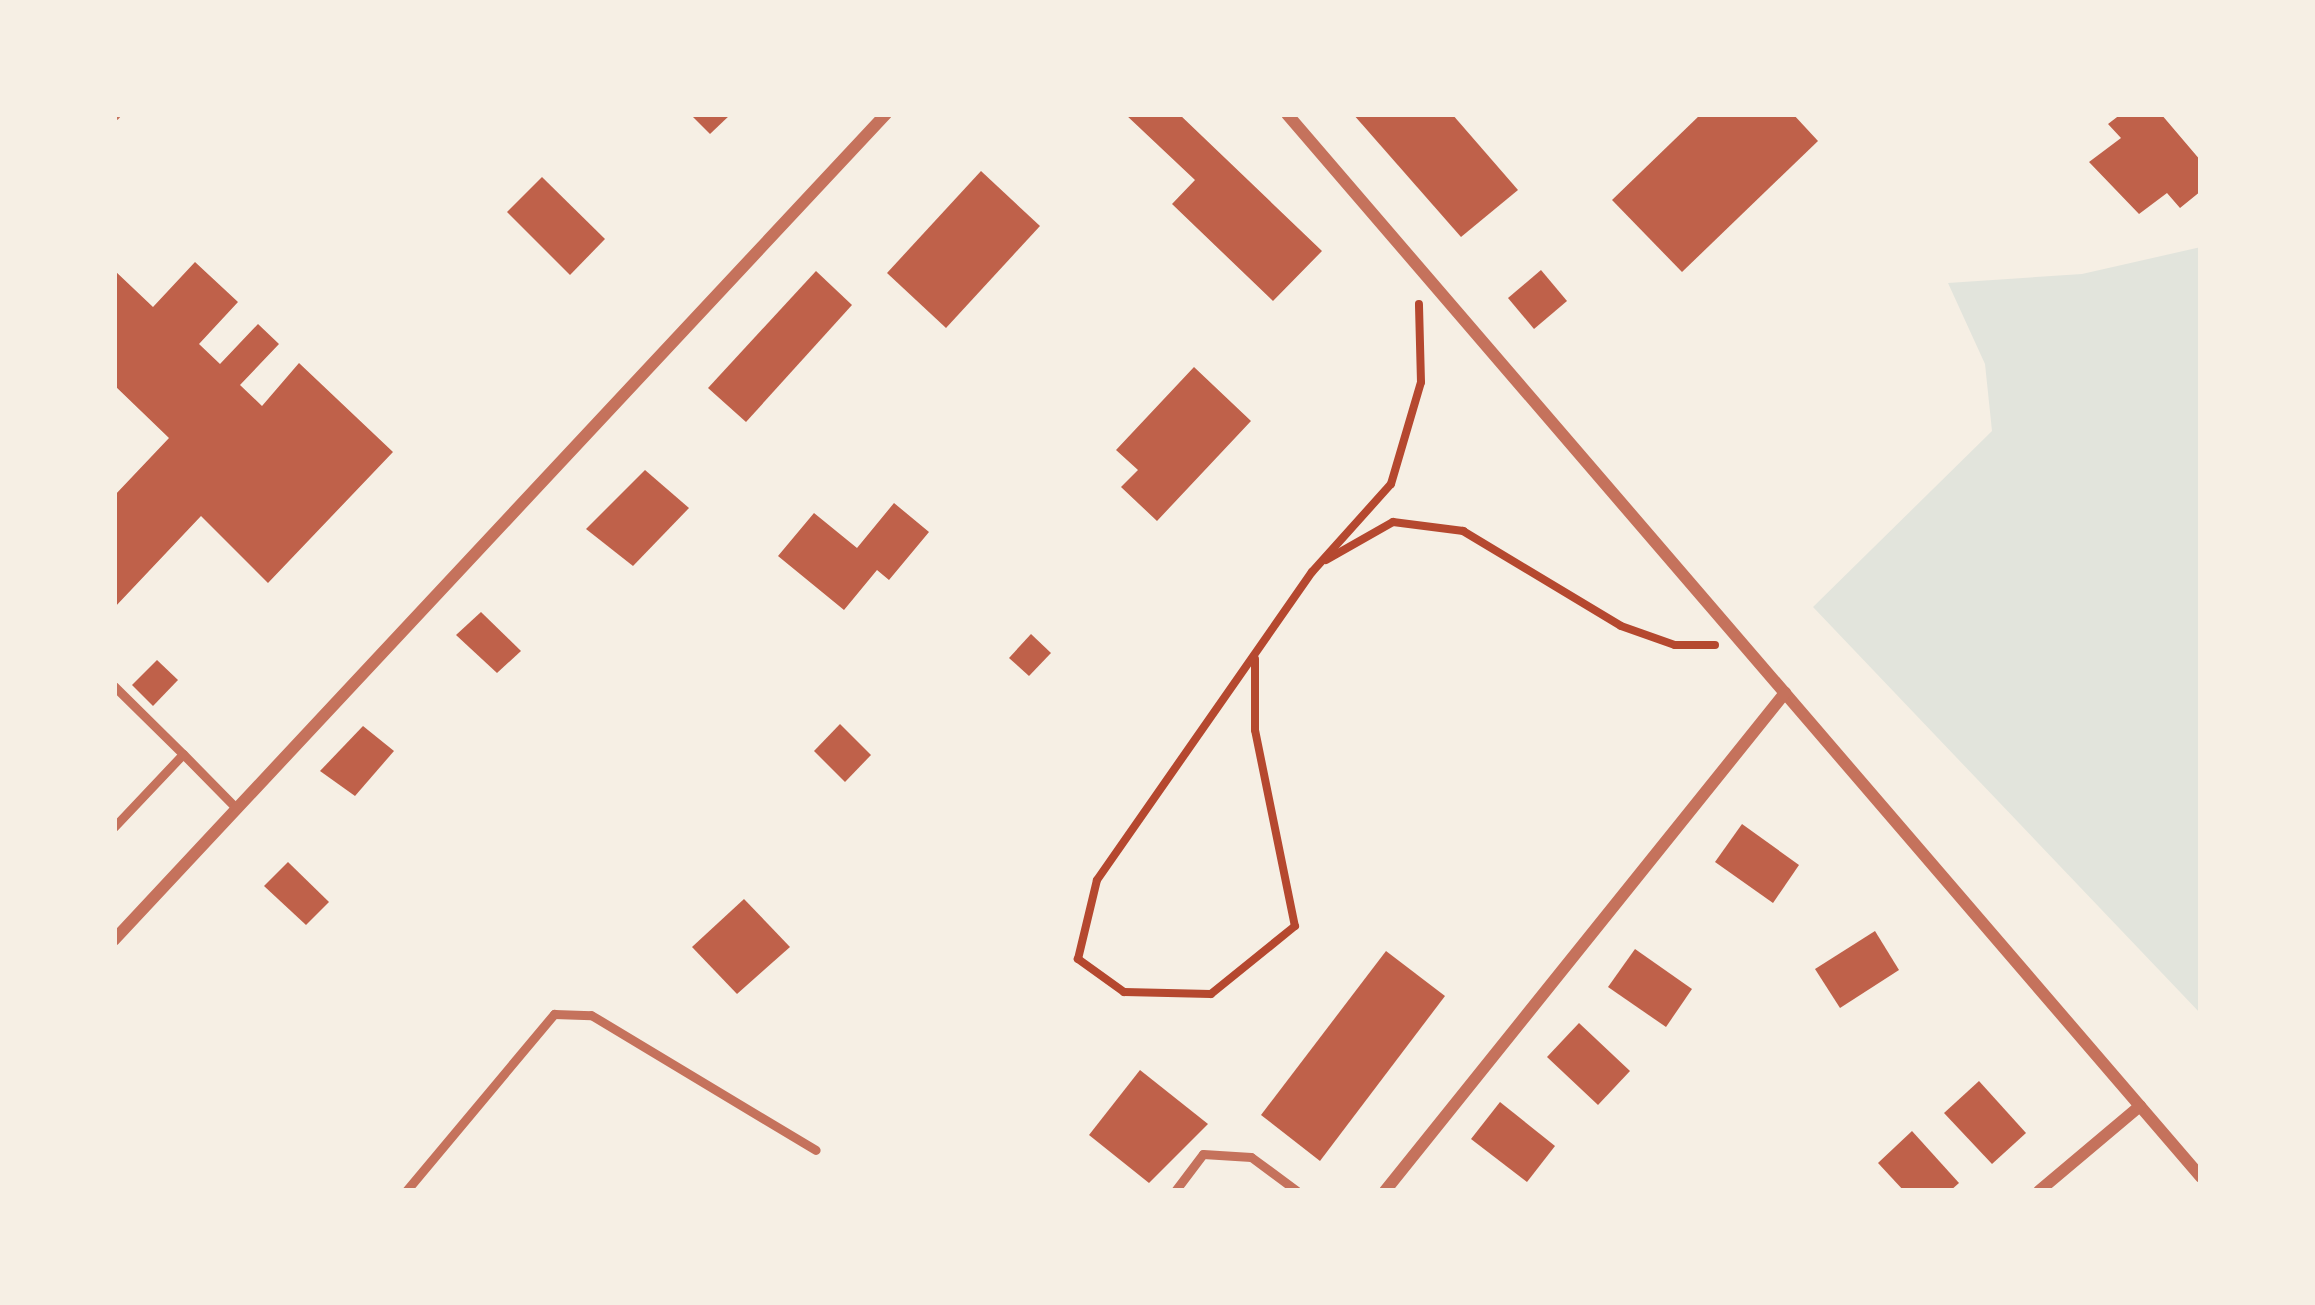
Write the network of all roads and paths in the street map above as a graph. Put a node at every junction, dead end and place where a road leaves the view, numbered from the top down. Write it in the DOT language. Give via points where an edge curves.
graph roads {
  1 [pos="886,114"];
  2 [pos="1287,114"];
  3 [pos="1418,266"];
  4 [pos="1319,563"];
  5 [pos="1743,644"];
  6 [pos="1255,659"];
  7 [pos="114,686"];
  8 [pos="1785,693"];
  9 [pos="183,754"];
  10 [pos="237,809"];
  11 [pos="114,827"];
  12 [pos="114,940"];
  13 [pos="2140,1106"];
  14 [pos="816,1150"];
  15 [pos="2201,1177"];
  16 [pos="406,1191"];
  17 [pos="1175,1191"];
  18 [pos="1297,1191"];
  19 [pos="1385,1191"];
  20 [pos="2039,1191"];
  1 -- 10 [label="street"];
  2 -- 3 [label="street"];
  3 -- 4 [label="path" via="1421,382 1391,484"];
  3 -- 5 [label="street"];
  4 -- 5 [label="path" via="1393,522 1463,531 1621,626 1675,645"];
  4 -- 6 [label="path"];
  5 -- 8 [label="street"];
  6 -- 6 [label="path" via="1097,880 1078,959 1124,992 1211,994 1295,926 1255,730"];
  7 -- 9 [label="lane"];
  8 -- 13 [label="street"];
  8 -- 19 [label="street"];
  9 -- 10 [label="lane"];
  9 -- 11 [label="lane"];
  10 -- 12 [label="street"];
  13 -- 15 [label="street"];
  13 -- 20 [label="street"];
  14 -- 16 [label="lane" via="591,1015 554,1014"];
  17 -- 18 [label="lane" via="1203,1154 1251,1157"];
}
